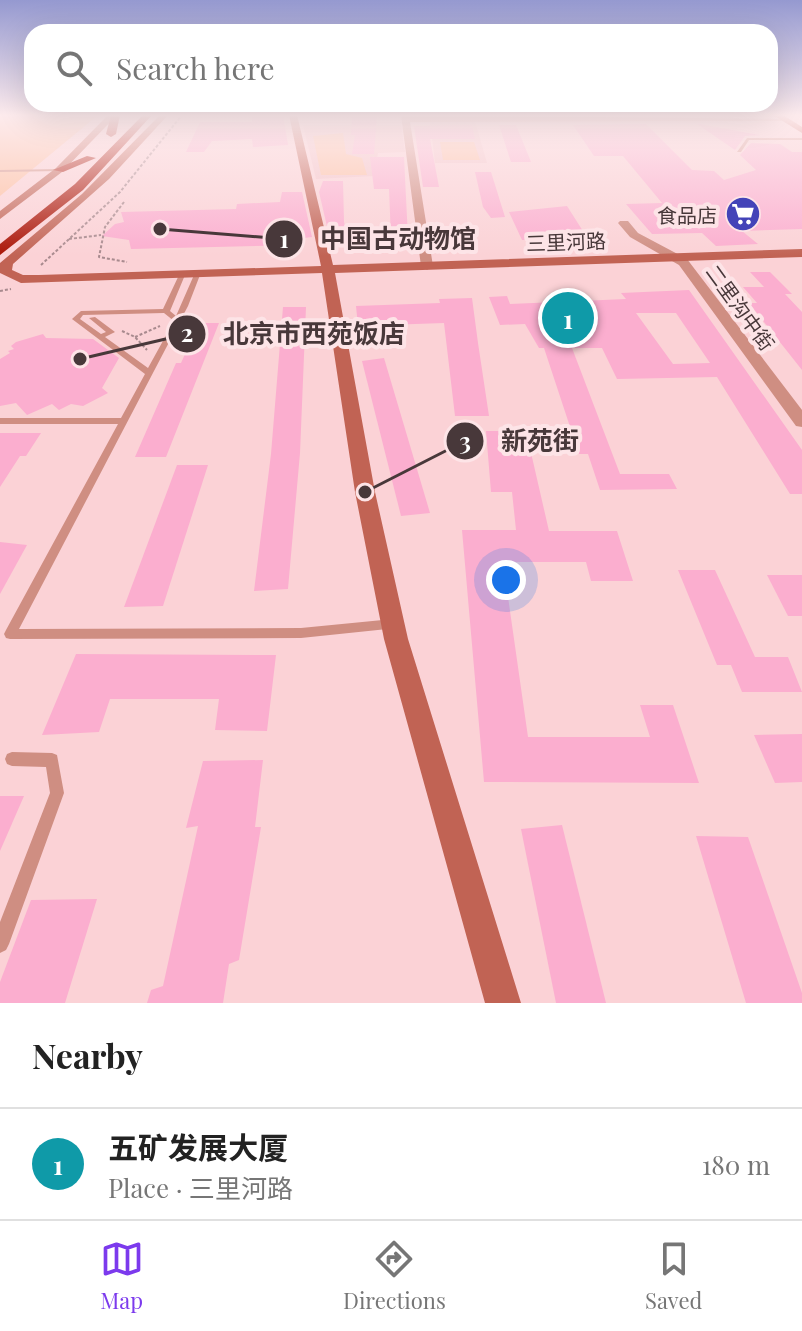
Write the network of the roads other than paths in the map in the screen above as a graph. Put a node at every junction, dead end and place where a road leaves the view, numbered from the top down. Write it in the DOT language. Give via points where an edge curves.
graph roads {
  1 [pos="68,162"];
  2 [pos="81,162"];
  3 [pos="86,162"];
  4 [pos="104,162"];
  5 [pos="119,162"];
  6 [pos="303,162"];
  7 [pos="412,162"];
  8 [pos="59,170"];
  9 [pos="0,171"];
  10 [pos="0,216"];
  11 [pos="624,223"];
  12 [pos="0,234"];
  13 [pos="802,255"];
  14 [pos="678,260"];
  15 [pos="2,261"];
  16 [pos="427,266"];
  17 [pos="328,273"];
  18 [pos="188,278"];
  19 [pos="0,288"];
  20 [pos="166,311"];
  21 [pos="93,318"];
  22 [pos="177,320"];
  23 [pos="100,337"];
  24 [pos="148,372"];
  25 [pos="0,421"];
  26 [pos="121,421"];
  27 [pos="802,422"];
  28 [pos="393,624"];
  29 [pos="12,759"];
  30 [pos="0,944"];
  31 [pos="503,1003"];
  1 -- 8 [label="street"];
  2 -- 8 [label="highway"];
  3 -- 12 [label="highway"];
  4 -- 15 [label="highway"];
  5 -- 15 [label="street" via="97,187"];
  6 -- 17 [label="street"];
  7 -- 16 [label="street"];
  8 -- 9 [label="lane"];
  8 -- 10 [label="street"];
  11 -- 14 [label="street" via="634,235"];
  13 -- 14 [label="street, 三里河路"];
  14 -- 16 [label="street, 三里河路"];
  14 -- 17 [label="street, 三里河路"];
  14 -- 27 [label="street, 二里沟中街"];
  15 -- 18 [label="street, 三里河路" via="6,272 21,279"];
  16 -- 17 [label="street, 三里河路"];
  17 -- 18 [label="street, 三里河路"];
  17 -- 28 [label="street"];
  18 -- 19 [label="street, 三里河路"];
  18 -- 20 [label="lane"];
  18 -- 22 [label="lane"];
  20 -- 22 [label="lane"];
  20 -- 23 [label="lane" via="77,316"];
  21 -- 23 [label="lane" via="111,332"];
  22 -- 24 [label="lane"];
  23 -- 24 [label="lane"];
  24 -- 26 [label="lane"];
  25 -- 26 [label="lane"];
  26 -- 28 [label="lane" via="10,634 301,633"];
  28 -- 31 [label="street"];
  29 -- 30 [label="lane" via="52,760 57,793"];
}
